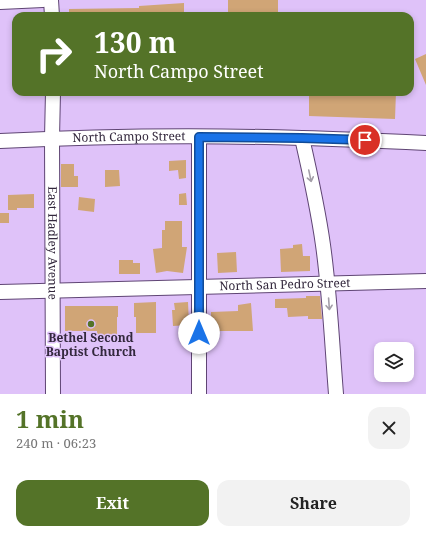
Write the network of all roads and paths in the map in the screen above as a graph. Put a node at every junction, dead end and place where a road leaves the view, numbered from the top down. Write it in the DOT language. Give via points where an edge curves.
graph roads {
  1 [pos="43,0"];
  2 [pos="51,0"];
  3 [pos="0,2"];
  4 [pos="52,12"];
  5 [pos="53,96"];
  6 [pos="199,137"];
  7 [pos="52,138"];
  8 [pos="302,138"];
  9 [pos="0,141"];
  10 [pos="426,143"];
  11 [pos="426,281"];
  12 [pos="328,283"];
  13 [pos="199,287"];
  14 [pos="52,291"];
  15 [pos="0,292"];
  16 [pos="53,394"];
  17 [pos="199,394"];
  18 [pos="336,394"];
  1 -- 3 [label="street"];
  2 -- 4 [label="street"];
  5 -- 7 [label="street, East Hadley Avenue"];
  6 -- 7 [label="street, North Campo Street"];
  6 -- 8 [label="street, North Campo Street"];
  6 -- 13 [label="street"];
  7 -- 9 [label="street, North Campo Street"];
  7 -- 14 [label="street, East Hadley Avenue"];
  8 -- 10 [label="street, North Campo Street"];
  8 -- 12 [label="street, one-way" via="318,211"];
  11 -- 12 [label="street, North San Pedro Street"];
  12 -- 13 [label="street, North San Pedro Street"];
  12 -- 18 [label="street, one-way"];
  13 -- 14 [label="street, North San Pedro Street"];
  13 -- 17 [label="street"];
  14 -- 15 [label="street, North San Pedro Street"];
  14 -- 16 [label="street, East Hadley Avenue"];
}
